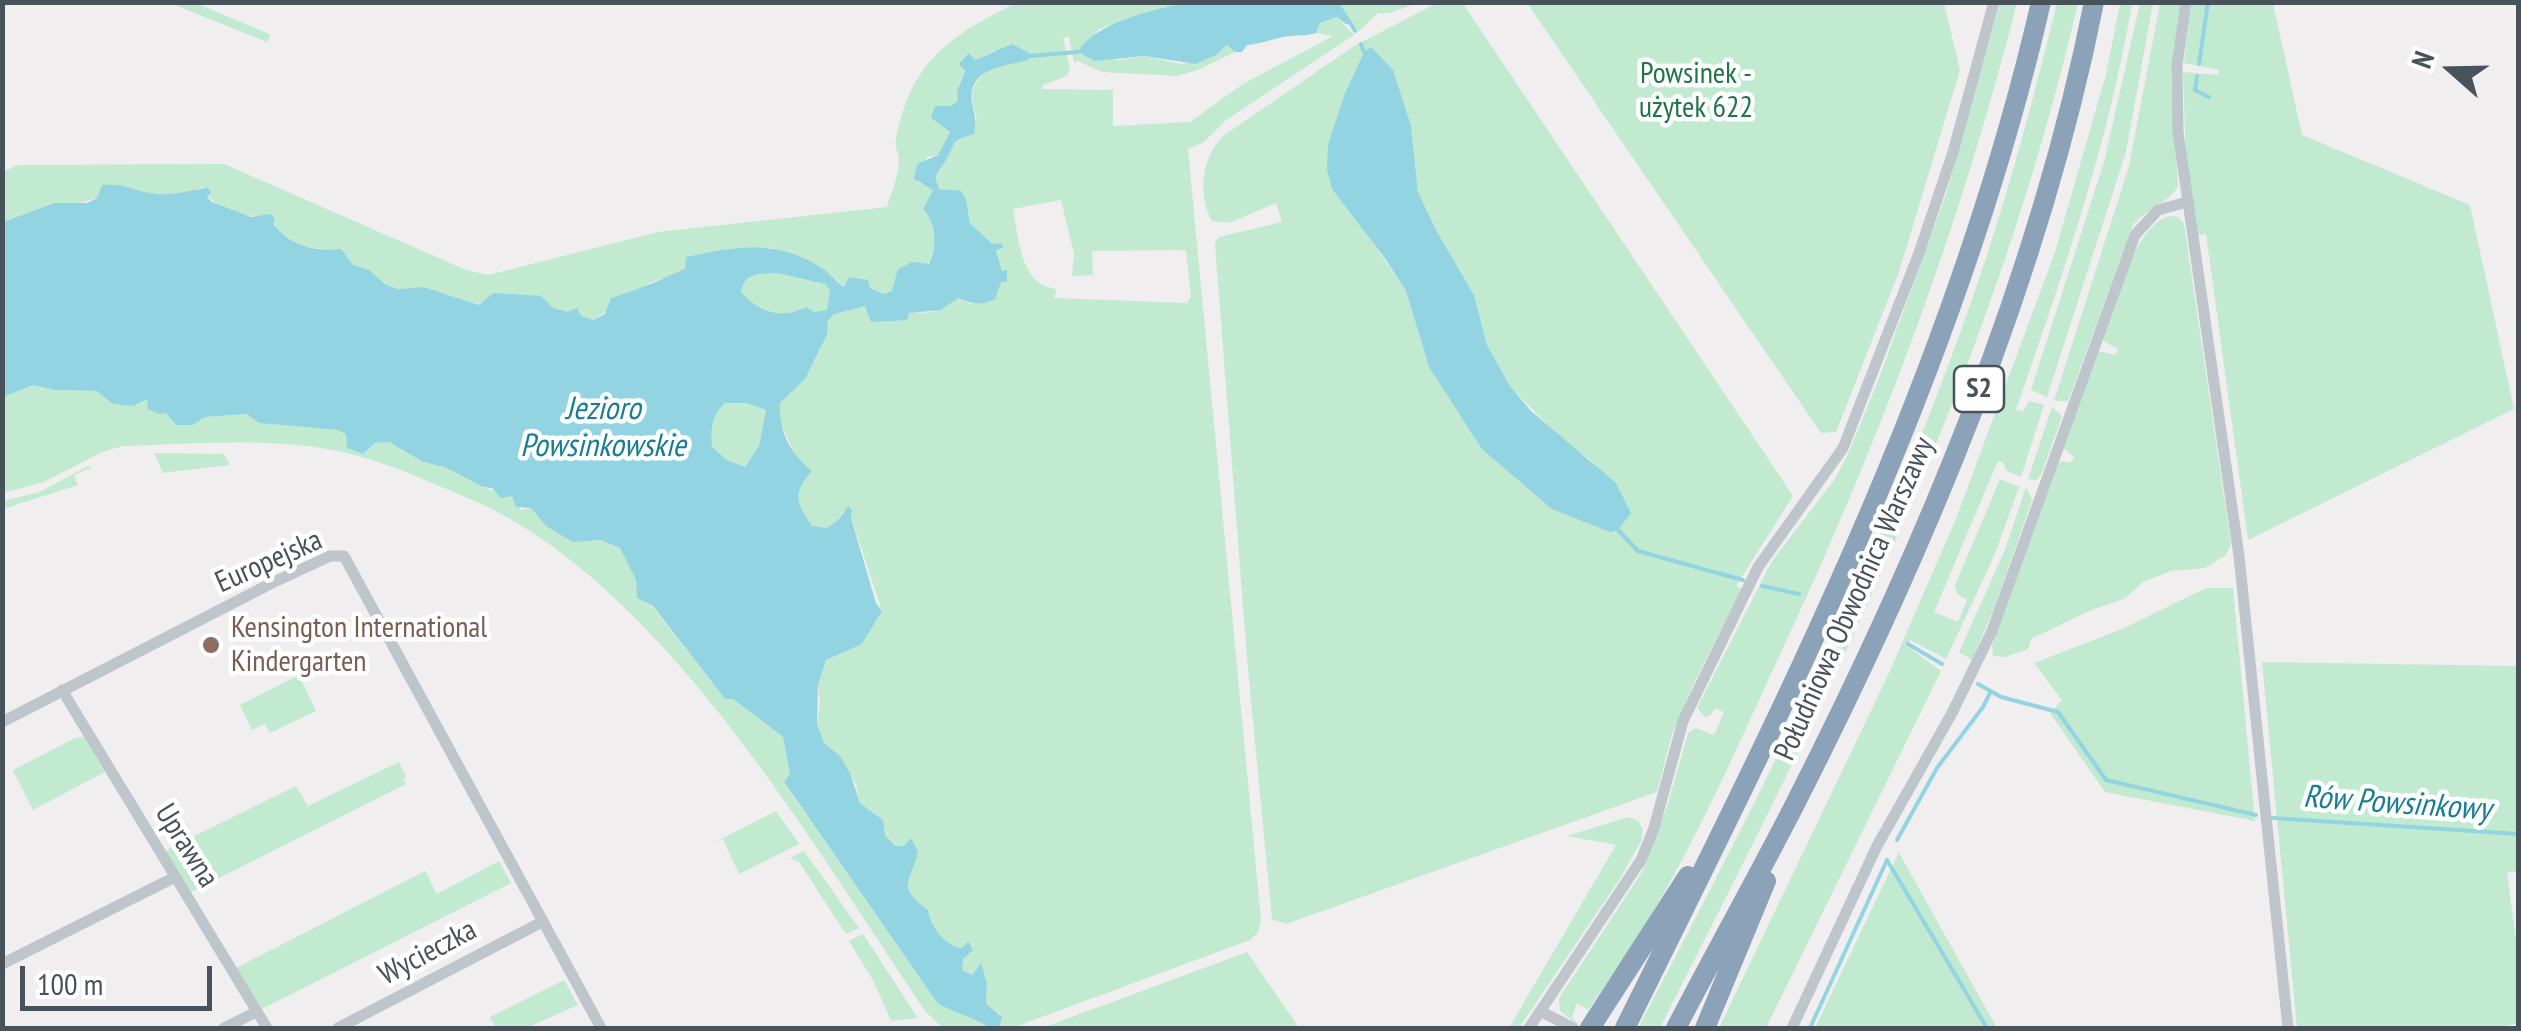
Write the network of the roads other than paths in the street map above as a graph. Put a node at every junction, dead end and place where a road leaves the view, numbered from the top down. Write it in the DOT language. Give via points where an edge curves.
graph roads {
  1 [pos="1994,2"];
  2 [pos="2041,2"];
  3 [pos="2094,2"];
  4 [pos="2186,2"];
  5 [pos="2187,202"];
  6 [pos="62,690"];
  7 [pos="2,722"];
  8 [pos="1738,799"];
  9 [pos="1792,808"];
  10 [pos="175,876"];
  11 [pos="542,922"];
  12 [pos="2,964"];
  13 [pos="1540,1011"];
  14 [pos="256,1012"];
  15 [pos="224,1028"];
  16 [pos="267,1028"];
  17 [pos="338,1028"];
  18 [pos="600,1028"];
  19 [pos="1529,1028"];
  20 [pos="1573,1028"];
  21 [pos="1590,1028"];
  22 [pos="1625,1028"];
  23 [pos="1676,1028"];
  24 [pos="1705,1028"];
  25 [pos="1792,1028"];
  26 [pos="2288,1028"];
  1 -- 13 [label="street" via="1936,202 1844,448 1758,567 1684,721 1640,860"];
  2 -- 8 [label="highway, Południowa Obwodnica Warszawy / S2" via="2009,134 1920,398 1842,582"];
  3 -- 9 [label="highway, Południowa Obwodnica Warszawy / S2" via="2039,212 1957,449"];
  4 -- 5 [label="street" via="2176,101"];
  5 -- 25 [label="street" via="2158,210 2135,235 1992,631 1877,846"];
  5 -- 26 [label="street" via="2240,556"];
  6 -- 7 [label="street, Europejska"];
  6 -- 10 [label="street, Uprawna"];
  6 -- 11 [label="street, Europejska" via="311,564 344,556"];
  8 -- 21 [label="highway"];
  8 -- 22 [label="highway, Południowa Obwodnica Warszawy / S2"];
  9 -- 23 [label="highway, Południowa Obwodnica Warszawy / S2"];
  9 -- 24 [label="highway"];
  10 -- 12 [label="street"];
  10 -- 14 [label="street, Uprawna"];
  11 -- 17 [label="street, Wycieczka"];
  11 -- 18 [label="street, Europejska"];
  13 -- 19 [label="street"];
  13 -- 20 [label="street"];
  14 -- 15 [label="street"];
  14 -- 16 [label="street, Uprawna"];
}
